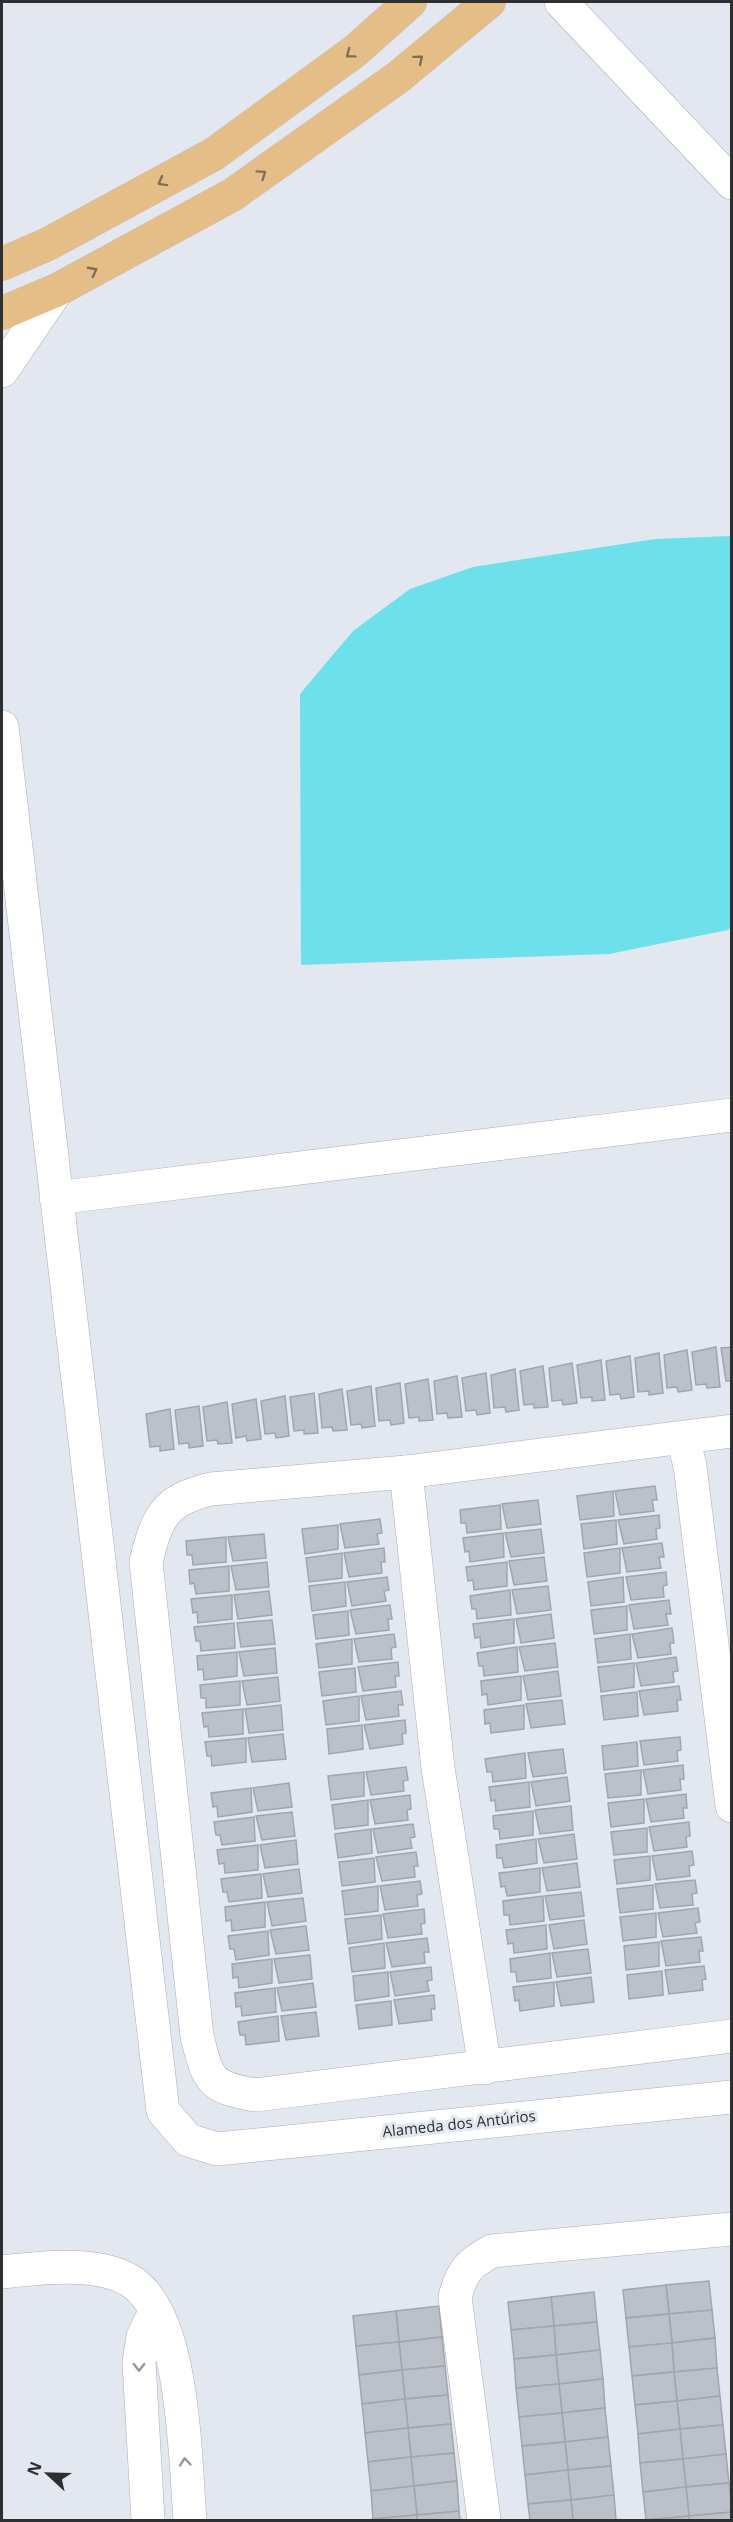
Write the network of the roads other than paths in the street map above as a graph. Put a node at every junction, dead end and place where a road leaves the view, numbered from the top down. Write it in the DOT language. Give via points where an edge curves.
graph roads {
  1 [pos="410,2"];
  2 [pos="489,2"];
  3 [pos="561,2"];
  4 [pos="732,183"];
  5 [pos="2,264"];
  6 [pos="57,290"];
  7 [pos="2,313"];
  8 [pos="2,371"];
  9 [pos="2,727"];
  10 [pos="732,1114"];
  11 [pos="56,1198"];
  12 [pos="732,1431"];
  13 [pos="683,1438"];
  14 [pos="406,1472"];
  15 [pos="732,1806"];
  16 [pos="732,2036"];
  17 [pos="485,2068"];
  18 [pos="732,2097"];
  19 [pos="731,2229"];
  20 [pos="732,2239"];
  21 [pos="2,2272"];
  22 [pos="155,2312"];
  23 [pos="148,2520"];
  24 [pos="190,2520"];
  25 [pos="484,2520"];
  1 -- 5 [label="main road, one-way" via="355,51 214,154 48,244"];
  6 -- 2 [label="main road, one-way" via="232,195 397,78"];
  3 -- 4 [label="street"];
  6 -- 7 [label="main road"];
  6 -- 8 [label="street"];
  9 -- 11 [label="street"];
  10 -- 11 [label="street"];
  11 -- 18 [label="street, Alameda dos Antúrios" via="163,2111 188,2140 217,2149"];
  12 -- 13 [label="street"];
  13 -- 14 [label="street"];
  13 -- 15 [label="street" via="690,1466"];
  14 -- 17 [label="street" via="438,1768"];
  14 -- 17 [label="street" via="211,1489 187,1495 170,1506 153,1531 146,1562 197,2036 212,2079 221,2088 255,2096"];
  16 -- 17 [label="street"];
  19 -- 20 [label="street"];
  19 -- 25 [label="street" via="492,2252 475,2260 461,2276 455,2297"];
  21 -- 22 [label="street" via="42,2268 107,2271 132,2282 147,2296"];
  22 -- 23 [label="street, one-way" via="143,2337 139,2362"];
  24 -- 22 [label="street, one-way" via="176,2367 164,2325"];
}
